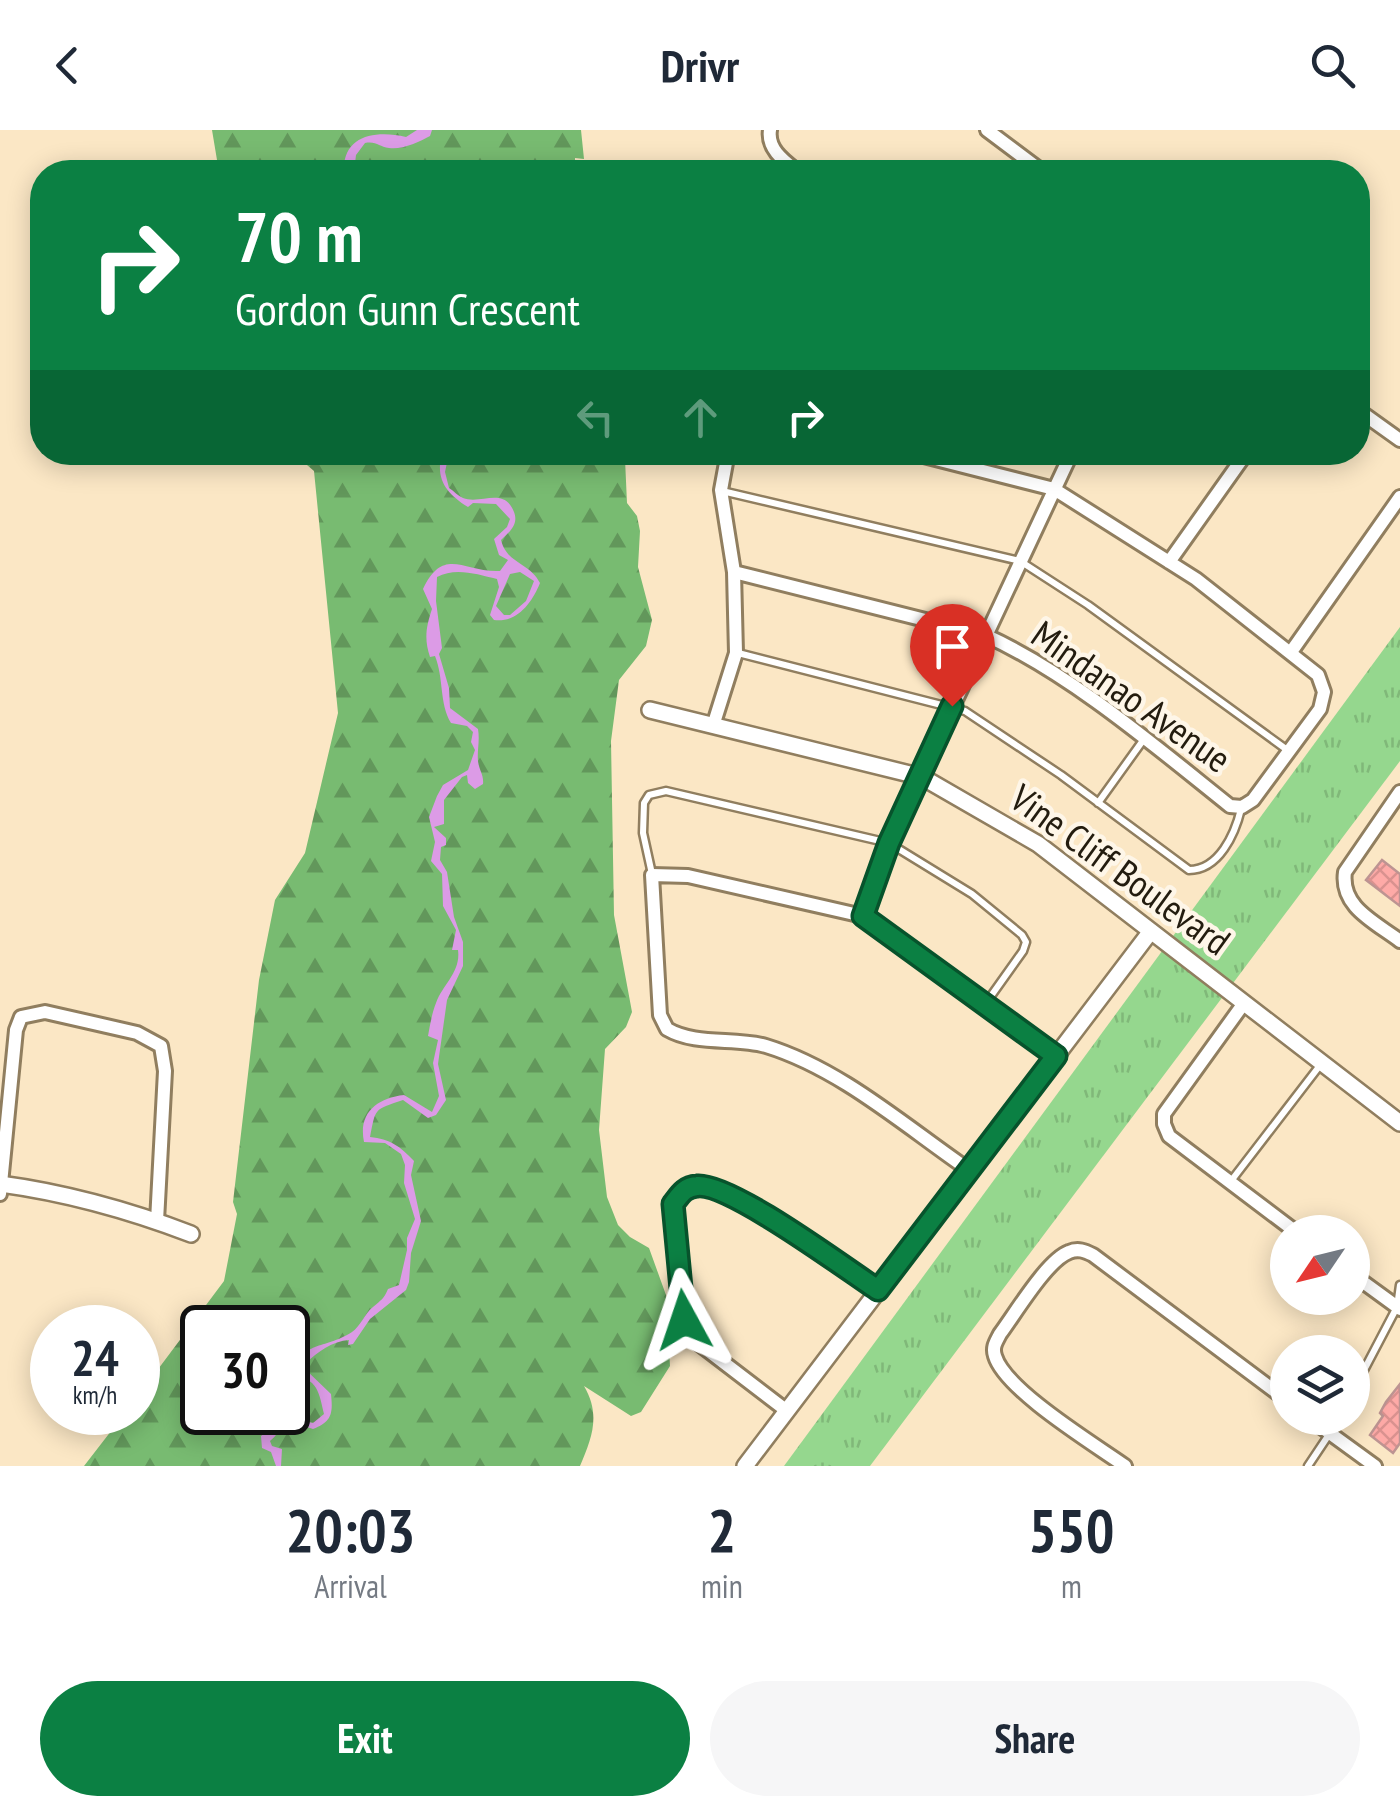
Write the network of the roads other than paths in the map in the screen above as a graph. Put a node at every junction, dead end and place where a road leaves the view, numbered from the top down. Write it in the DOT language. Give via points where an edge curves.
graph roads {
  1 [pos="770,130"];
  2 [pos="987,130"];
  3 [pos="782,160"];
  4 [pos="1027,160"];
  5 [pos="1370,419"];
  6 [pos="1400,440"];
  7 [pos="726,465"];
  8 [pos="959,465"];
  9 [pos="1066,465"];
  10 [pos="1237,465"];
  11 [pos="1054,489"];
  12 [pos="721,490"];
  13 [pos="1400,497"];
  14 [pos="1020,561"];
  15 [pos="1169,562"];
  16 [pos="734,572"];
  17 [pos="985,636"];
  18 [pos="736,652"];
  19 [pos="1291,652"];
  20 [pos="952,706"];
  21 [pos="650,710"];
  22 [pos="713,726"];
  23 [pos="1145,738"];
  24 [pos="1290,752"];
  25 [pos="922,777"];
  26 [pos="1400,792"];
  27 [pos="1098,803"];
  28 [pos="1242,807"];
  29 [pos="889,843"];
  30 [pos="652,875"];
  31 [pos="863,916"];
  32 [pos="1151,930"];
  33 [pos="1400,942"];
  34 [pos="986,1003"];
  35 [pos="1244,1003"];
  36 [pos="1056,1056"];
  37 [pos="1321,1062"];
  38 [pos="1400,1122"];
  39 [pos="970,1170"];
  40 [pos="1230,1183"];
  41 [pos="0,1184"];
  42 [pos="0,1194"];
  43 [pos="1273,1215"];
  44 [pos="156,1221"];
  45 [pos="191,1234"];
  46 [pos="1400,1285"];
  47 [pos="1370,1287"];
  48 [pos="878,1290"];
  49 [pos="1398,1308"];
  50 [pos="1370,1360"];
  51 [pos="1270,1388"];
  52 [pos="787,1411"];
  53 [pos="1330,1435"];
  54 [pos="1332,1435"];
  55 [pos="745,1466"];
  56 [pos="1125,1466"];
  57 [pos="1308,1466"];
  58 [pos="1375,1466"];
  1 -- 3 [label="street" via="770,144"];
  2 -- 4 [label="street"];
  5 -- 6 [label="street"];
  7 -- 12 [label="street"];
  8 -- 11 [label="street"];
  9 -- 11 [label="street"];
  10 -- 15 [label="street"];
  11 -- 14 [label="street"];
  11 -- 15 [label="street"];
  12 -- 14 [label="lane"];
  12 -- 16 [label="street"];
  13 -- 19 [label="street"];
  14 -- 17 [label="street"];
  14 -- 24 [label="lane"];
  15 -- 19 [label="street"];
  16 -- 17 [label="street, Mindanao Avenue"];
  16 -- 18 [label="street"];
  17 -- 20 [label="street"];
  17 -- 23 [label="street, Mindanao Avenue" via="1022,652"];
  18 -- 20 [label="lane"];
  18 -- 22 [label="street"];
  19 -- 24 [label="street, Mindanao Avenue" via="1318,675 1324,692"];
  20 -- 25 [label="street"];
  20 -- 27 [label="lane"];
  21 -- 22 [label="street, Vine Cliff Boulevard"];
  22 -- 25 [label="street, Vine Cliff Boulevard"];
  23 -- 27 [label="lane"];
  23 -- 28 [label="street, Mindanao Avenue" via="1230,806"];
  24 -- 28 [label="street, Mindanao Avenue"];
  25 -- 29 [label="street"];
  25 -- 32 [label="street, Vine Cliff Boulevard" via="1038,844"];
  26 -- 33 [label="street" via="1345,872 1343,885 1356,908"];
  27 -- 28 [label="lane" via="1184,868 1196,870 1230,840"];
  29 -- 30 [label="lane" via="656,791 644,802"];
  29 -- 31 [label="street"];
  29 -- 34 [label="lane" via="972,894 1022,935 1023,951"];
  30 -- 31 [label="street" via="688,876"];
  30 -- 39 [label="street" via="660,1015 668,1029 763,1045 797,1058"];
  31 -- 34 [label="street"];
  32 -- 35 [label="street, Vine Cliff Boulevard"];
  32 -- 36 [label="street"];
  34 -- 36 [label="street"];
  35 -- 37 [label="street, Vine Cliff Boulevard"];
  35 -- 40 [label="street" via="1164,1114 1169,1136"];
  36 -- 39 [label="street"];
  37 -- 38 [label="street, Vine Cliff Boulevard"];
  37 -- 40 [label="lane"];
  39 -- 48 [label="street"];
  40 -- 43 [label="street"];
  41 -- 42 [label="street"];
  41 -- 44 [label="street" via="61,1193"];
  41 -- 44 [label="street" via="21,1017 44,1012 137,1033 156,1041 165,1057"];
  44 -- 45 [label="street"];
  46 -- 49 [label="lane"];
  47 -- 49 [label="street"];
  48 -- 52 [label="street"];
  48 -- 52 [label="street" via="739,1199 700,1185 683,1190 673,1204 689,1336"];
  49 -- 50 [label="lane"];
  51 -- 56 [label="street" via="1093,1255 1081,1250 1057,1258 1000,1334 996,1359 1019,1389"];
  52 -- 55 [label="street"];
  53 -- 57 [label="lane"];
  54 -- 58 [label="street"];
}
